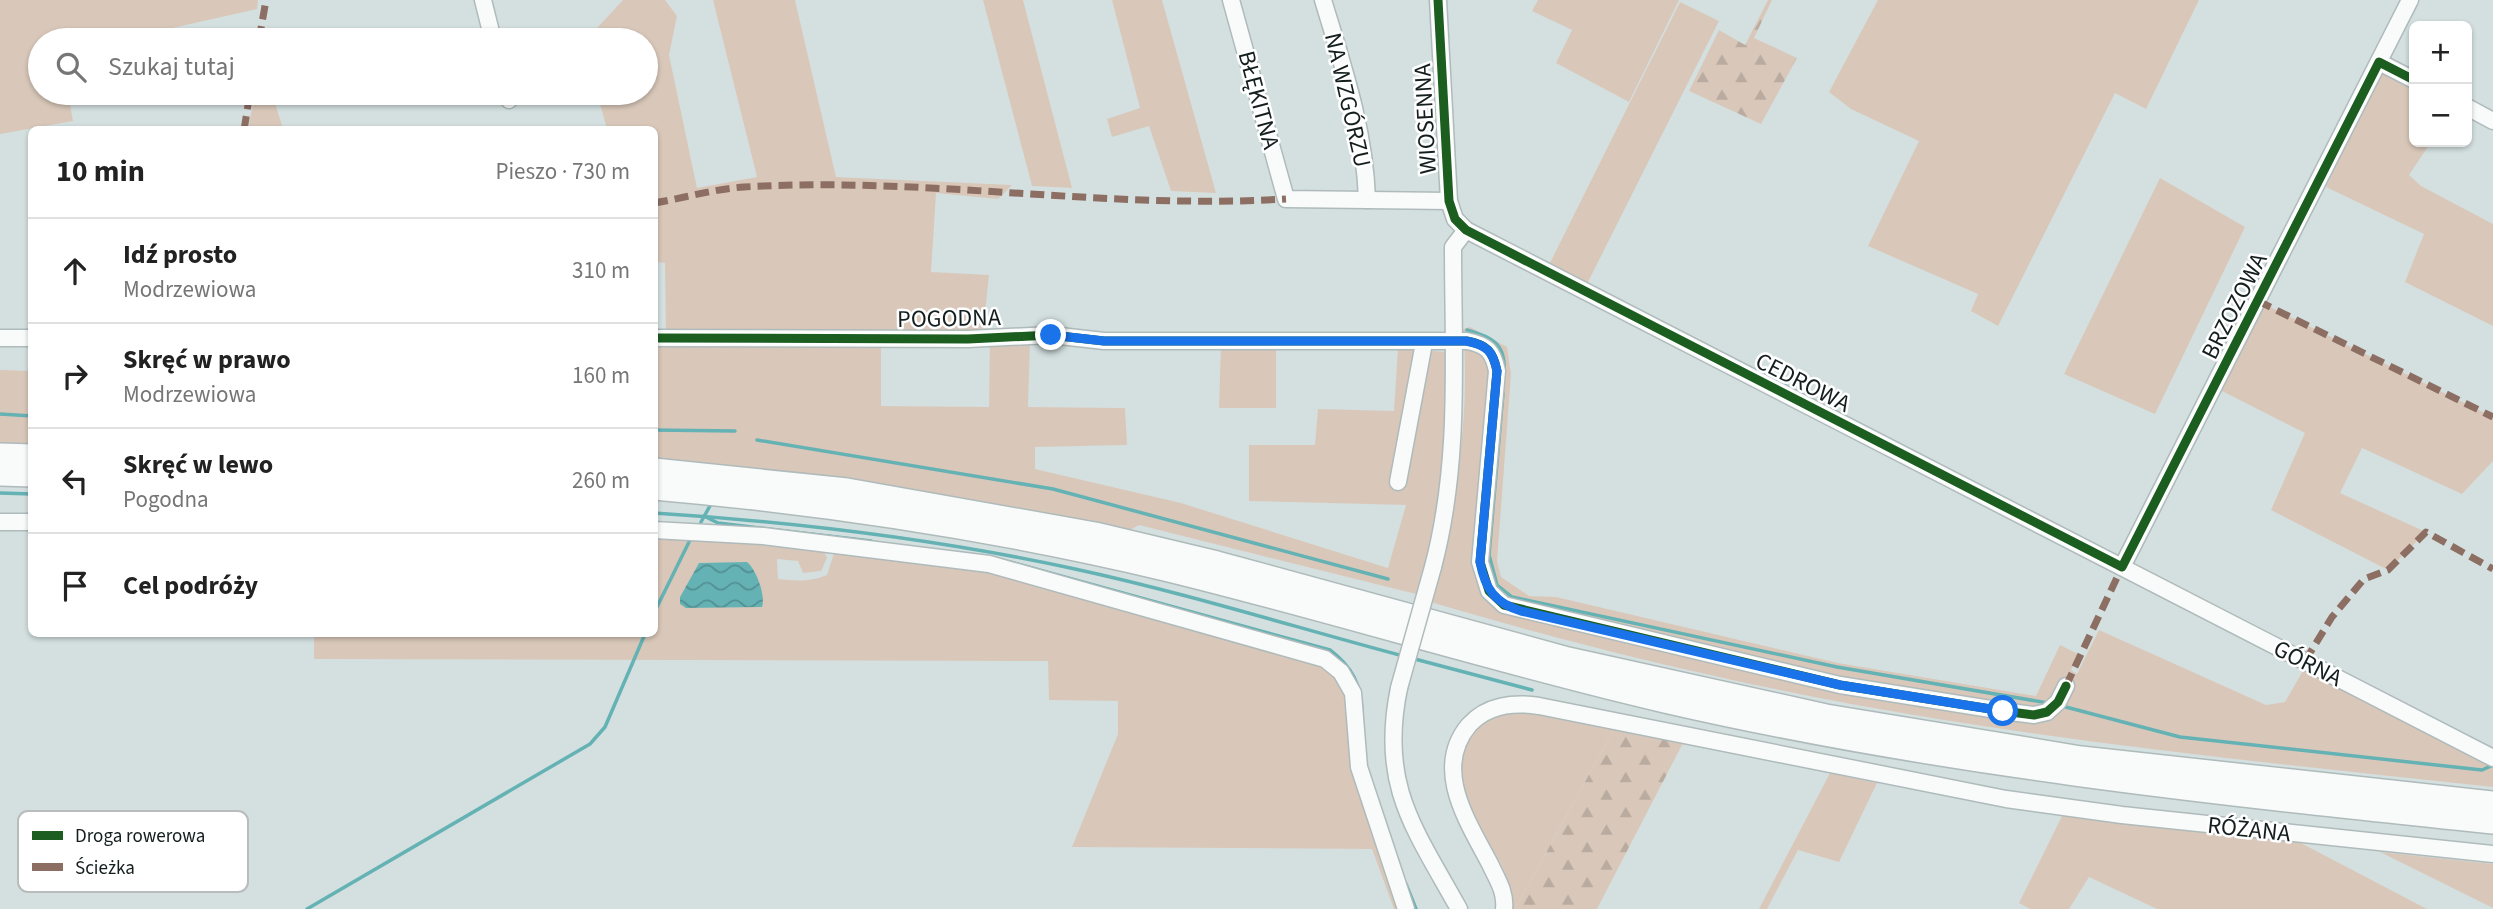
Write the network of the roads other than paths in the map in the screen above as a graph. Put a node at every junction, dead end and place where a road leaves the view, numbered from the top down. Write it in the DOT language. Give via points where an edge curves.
graph roads {
  1 [pos="483,0"];
  2 [pos="1231,0"];
  3 [pos="1323,0"];
  4 [pos="1438,0"];
  5 [pos="2410,0"];
  6 [pos="490,28"];
  7 [pos="2379,62"];
  8 [pos="2409,77"];
  9 [pos="2472,110"];
  10 [pos="2493,121"];
  11 [pos="1367,200"];
  12 [pos="1450,201"];
  13 [pos="1466,230"];
  14 [pos="0,338"];
  15 [pos="28,338"];
  16 [pos="658,338"];
  17 [pos="1453,342"];
  18 [pos="1424,343"];
  19 [pos="0,455"];
  20 [pos="28,456"];
  21 [pos="658,470"];
  22 [pos="0,474"];
  23 [pos="28,475"];
  24 [pos="1398,482"];
  25 [pos="658,488"];
  26 [pos="0,522"];
  27 [pos="28,522"];
  28 [pos="658,530"];
  29 [pos="2122,568"];
  30 [pos="2066,686"];
  31 [pos="2493,758"];
  32 [pos="2493,803"];
  33 [pos="2493,822"];
  34 [pos="2493,854"];
  35 [pos="1406,909"];
  36 [pos="1459,909"];
  37 [pos="1504,909"];
  1 -- 6 [label="street"];
  2 -- 11 [label="street, BŁĘKITNA" via="1286,199"];
  3 -- 11 [label="street, NA WZGÓRZU" via="1360,130"];
  4 -- 12 [label="street, WIOSENNA"];
  5 -- 7 [label="street, BRZOZOWA"];
  7 -- 8 [label="street"];
  7 -- 29 [label="street, BRZOZOWA"];
  9 -- 10 [label="street"];
  11 -- 12 [label="street"];
  12 -- 13 [label="street, WIOSENNA" via="1455,219"];
  13 -- 17 [label="street" via="1453,247"];
  13 -- 29 [label="street, CEDROWA"];
  14 -- 15 [label="street"];
  16 -- 18 [label="street, POGODNA" via="1051,335 1104,341"];
  17 -- 18 [label="street, POGODNA"];
  17 -- 30 [label="street, POGODNA" via="1483,344 1497,371 1480,562 1489,591 1504,605 1840,685 2034,715 2054,705"];
  17 -- 36 [label="street, bridge" via="1453,456 1447,508 1399,688 1392,736 1400,794 1415,832"];
  18 -- 24 [label="street"];
  19 -- 20 [label="highway"];
  21 -- 32 [label="highway" via="859,492 1095,534 1568,659 1839,719 2081,758"];
  22 -- 23 [label="highway"];
  25 -- 33 [label="highway" via="831,507 1093,553 1567,677 1893,747 2140,784"];
  26 -- 27 [label="street"];
  28 -- 35 [label="street" via="763,536 989,564 1325,659 1341,672 1353,692 1362,778"];
  29 -- 31 [label="street, GÓRNA"];
  34 -- 37 [label="street, RÓŻANA" via="2122,816 2006,799 1539,706 1499,707 1473,721 1461,736 1452,773 1459,801 1501,886"];
}
